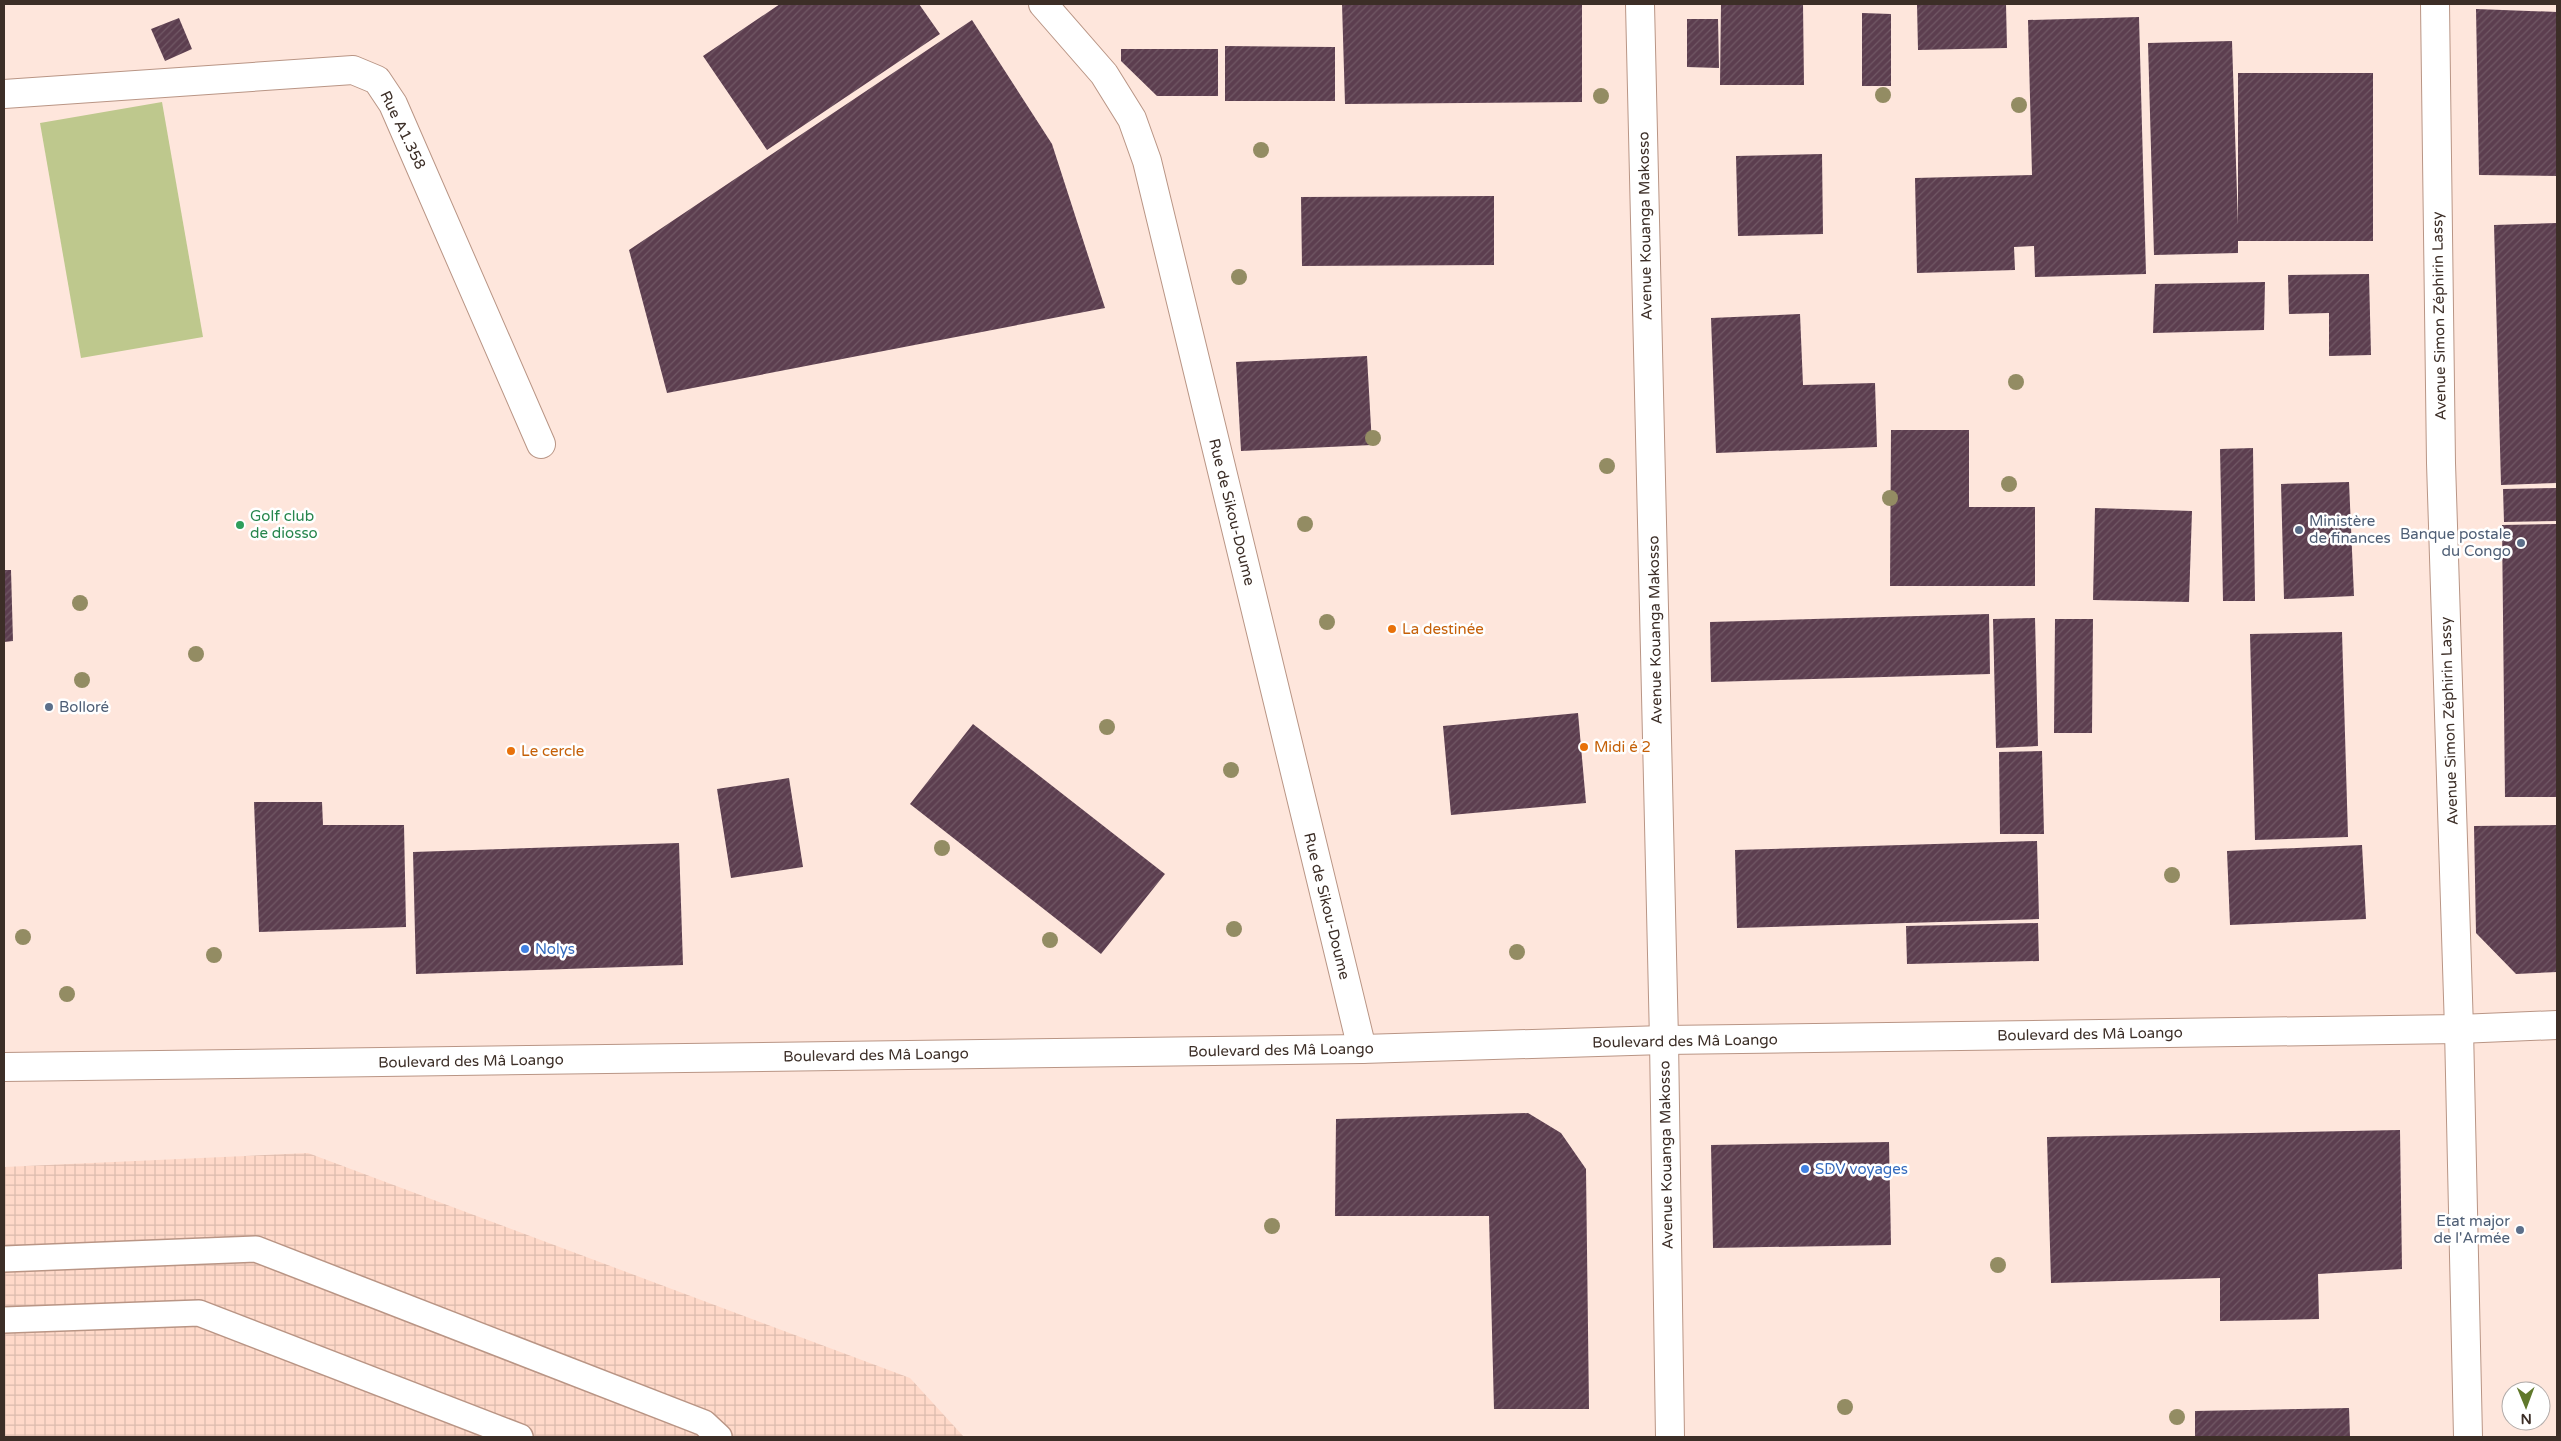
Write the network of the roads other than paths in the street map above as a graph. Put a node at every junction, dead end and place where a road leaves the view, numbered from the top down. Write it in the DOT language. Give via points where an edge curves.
graph roads {
  1 [pos="1043,4"];
  2 [pos="1640,4"];
  3 [pos="2435,4"];
  4 [pos="4,94"];
  5 [pos="541,444"];
  6 [pos="2557,1025"];
  7 [pos="2459,1029"];
  8 [pos="1664,1040"];
  9 [pos="1362,1049"];
  10 [pos="4,1067"];
  11 [pos="4,1259"];
  12 [pos="4,1320"];
  13 [pos="520,1437"];
  14 [pos="719,1437"];
  15 [pos="1670,1437"];
  16 [pos="2468,1437"];
  1 -- 9 [label="street, Rue de Sikou-Doume" via="1104,74 1132,119 1147,161"];
  2 -- 8 [label="street, Avenue Kouanga Makosso"];
  3 -- 7 [label="street, Avenue Simon Zéphirin Lassy" via="2441,463"];
  4 -- 5 [label="street, Rue A1.358" via="353,70 377,80 393,104 421,166"];
  6 -- 7 [label="street, Boulevard des Mâ Loango"];
  7 -- 8 [label="street, Boulevard des Mâ Loango"];
  7 -- 16 [label="street, Avenue Simon Zéphirin Lassy"];
  8 -- 9 [label="street, Boulevard des Mâ Loango"];
  8 -- 15 [label="street, Avenue Kouanga Makosso"];
  9 -- 10 [label="street, Boulevard des Mâ Loango"];
  11 -- 14 [label="lane" via="256,1249 704,1423"];
  12 -- 13 [label="lane" via="199,1313"];
}
